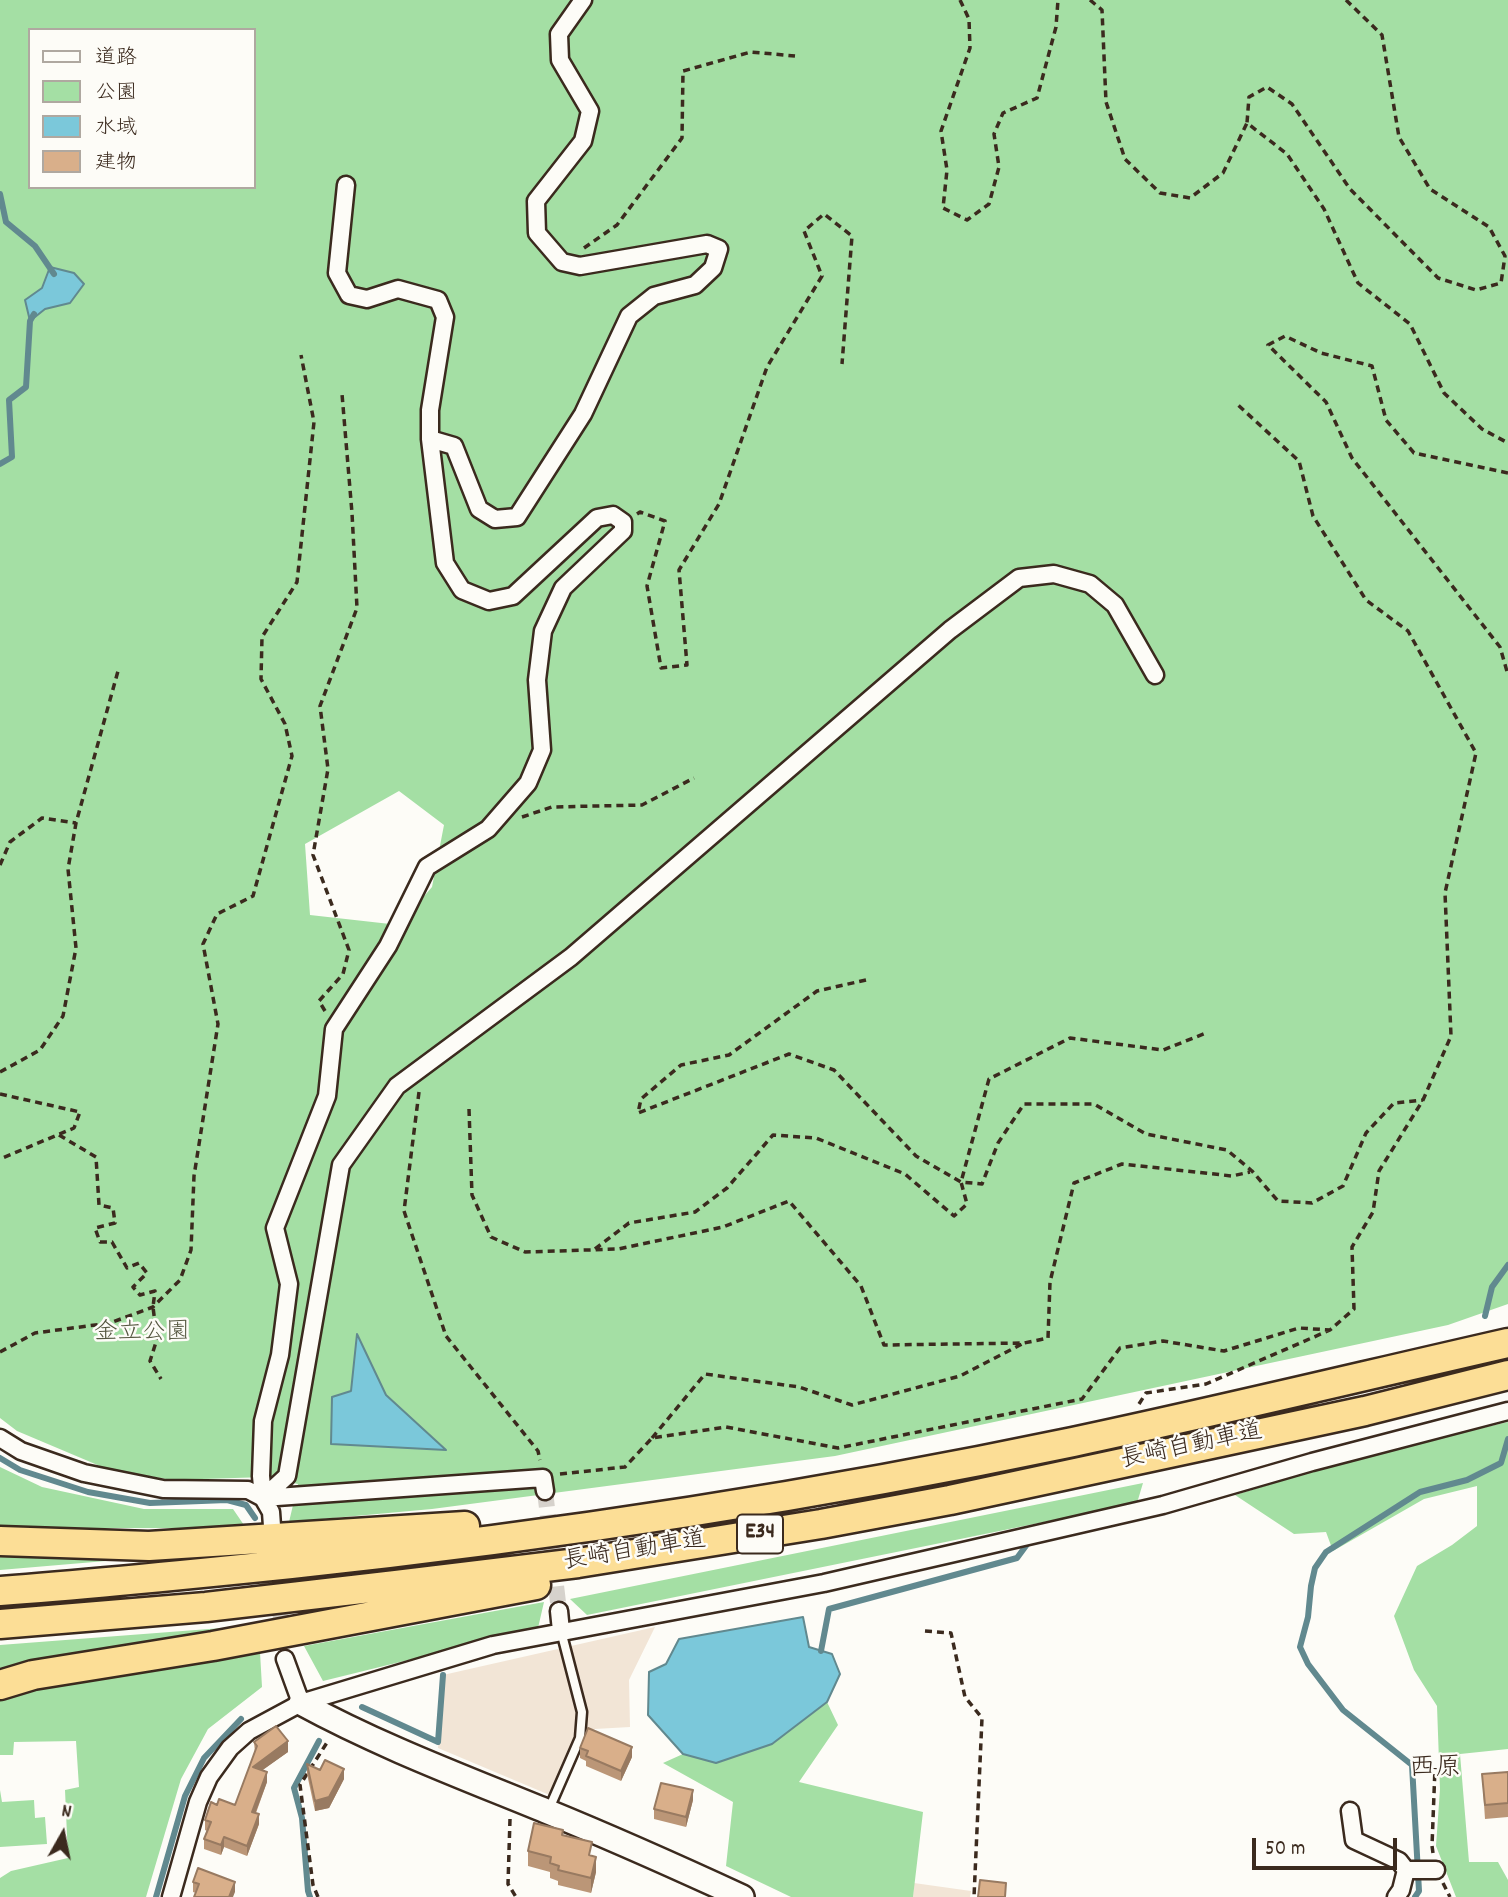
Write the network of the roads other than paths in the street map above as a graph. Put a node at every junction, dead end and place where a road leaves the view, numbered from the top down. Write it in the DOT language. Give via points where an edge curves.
graph roads {
  1 [pos="583,0"];
  2 [pos="346,185"];
  3 [pos="430,439"];
  4 [pos="1155,675"];
  5 [pos="1508,1343"];
  6 [pos="1508,1375"];
  7 [pos="1508,1411"];
  8 [pos="0,1438"];
  9 [pos="544,1485"];
  10 [pos="263,1498"];
  11 [pos="950,1500"];
  12 [pos="692,1511"];
  13 [pos="272,1526"];
  14 [pos="0,1541"];
  15 [pos="0,1591"];
  16 [pos="559,1611"];
  17 [pos="0,1624"];
  18 [pos="561,1631"];
  19 [pos="285,1659"];
  20 [pos="0,1685"];
  21 [pos="301,1703"];
  22 [pos="1350,1811"];
  23 [pos="548,1812"];
  24 [pos="1406,1870"];
  25 [pos="1431,1870"];
  26 [pos="171,1897"];
  27 [pos="742,1897"];
  28 [pos="1396,1897"];
  1 -- 3 [label="street" via="559,34 560,60 590,111 583,141 536,201 537,233 562,262 580,266 707,244 719,249 713,268 695,285 654,296 629,316 583,414 517,517 495,519 479,509 454,446"];
  2 -- 3 [label="street" via="338,272 348,295 367,299 398,289 438,300 445,317 430,410"];
  3 -- 10 [label="street" via="445,564 462,590 489,601 513,596 597,518 613,515 623,522 623,531 563,588 543,631 537,680 542,750 528,783 488,829 427,867 388,946 334,1029 327,1096 275,1228 289,1284 280,1355 263,1421"];
  4 -- 10 [label="street" via="1115,605 1090,584 1054,574 1019,578 950,630 571,957 397,1086 341,1165 287,1476"];
  5 -- 12 [label="highway, 長崎自動車道 / E34" via="1074,1441"];
  6 -- 11 [label="highway, 長崎自動車道 / E34" via="1365,1411"];
  7 -- 18 [label="street" via="1163,1505 824,1583"];
  8 -- 10 [label="street" via="21,1451 84,1473 163,1489 248,1490"];
  9 -- 10 [label="street"];
  10 -- 13 [label="street"];
  11 -- 17 [label="highway, 長崎自動車道 / E34" via="578,1563 206,1607"];
  11 -- 20 [label="highway" via="822,1530 213,1646 33,1675"];
  12 -- 14 [label="highway" via="149,1546"];
  12 -- 15 [label="highway, 長崎自動車道 / E34" via="378,1555"];
  16 -- 18 [label="street"];
  18 -- 21 [label="street" via="493,1645"];
  18 -- 23 [label="lane" via="582,1712 580,1738"];
  19 -- 21 [label="street"];
  21 -- 23 [label="street"];
  21 -- 26 [label="street" via="249,1731 209,1777"];
  22 -- 24 [label="street" via="1354,1840 1399,1861"];
  23 -- 27 [label="street"];
  24 -- 25 [label="street"];
  24 -- 28 [label="street"];
}
